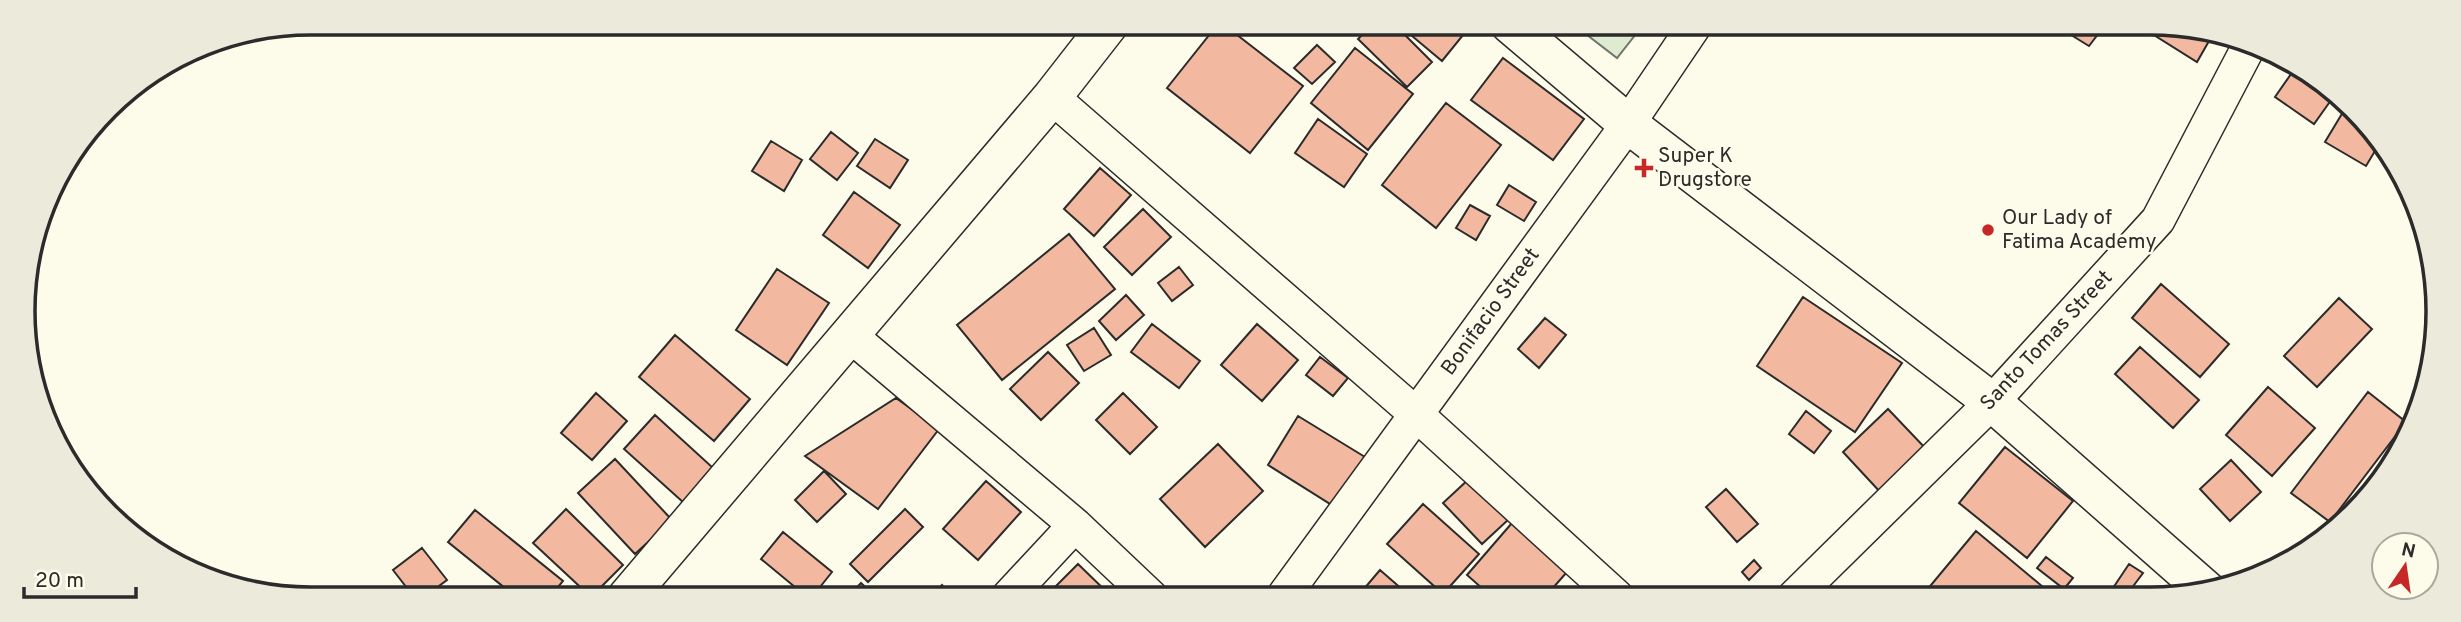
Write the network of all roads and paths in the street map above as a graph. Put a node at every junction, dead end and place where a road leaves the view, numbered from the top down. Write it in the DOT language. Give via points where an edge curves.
graph roads {
  1 [pos="1101,35"];
  2 [pos="1523,35"];
  3 [pos="1688,35"];
  4 [pos="2246,52"];
  5 [pos="1052,97"];
  6 [pos="1628,124"];
  7 [pos="851,336"];
  8 [pos="1992,402"];
  9 [pos="1416,414"];
  10 [pos="1074,525"];
  11 [pos="2198,583"];
  12 [pos="636,587"];
  13 [pos="1017,587"];
  14 [pos="1140,587"];
  15 [pos="1290,587"];
  16 [pos="1606,587"];
  17 [pos="1804,587"];
  1 -- 5 [label="street"];
  2 -- 6 [label="street"];
  3 -- 6 [label="street, Bonifacio Street"];
  4 -- 8 [label="street, Santo Tomas Street" via="2158,220"];
  5 -- 7 [label="street"];
  5 -- 9 [label="street"];
  6 -- 8 [label="street"];
  6 -- 9 [label="street, Bonifacio Street"];
  7 -- 10 [label="street"];
  7 -- 12 [label="street"];
  8 -- 11 [label="street"];
  8 -- 17 [label="street, Santo Tomas Street"];
  9 -- 15 [label="street, Bonifacio Street"];
  9 -- 16 [label="street"];
  10 -- 13 [label="street"];
  10 -- 14 [label="street"];
}
